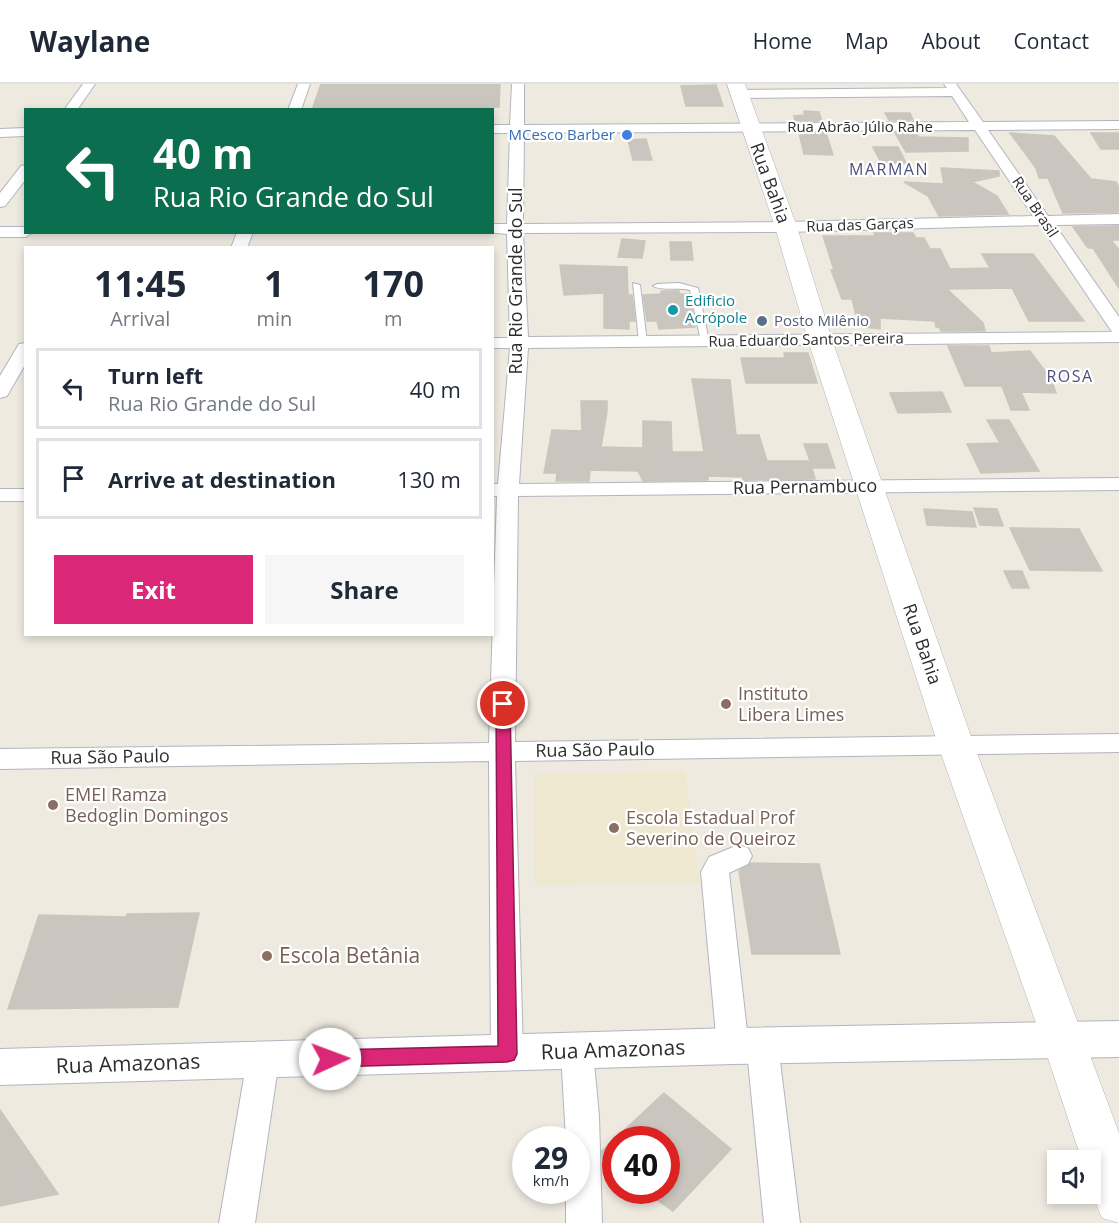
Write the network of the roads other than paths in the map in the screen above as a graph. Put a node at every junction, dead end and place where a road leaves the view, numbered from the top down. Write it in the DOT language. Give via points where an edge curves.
graph roads {
  1 [pos="89,84"];
  2 [pos="304,84"];
  3 [pos="518,84"];
  4 [pos="953,88"];
  5 [pos="737,89"];
  6 [pos="71,108"];
  7 [pos="295,108"];
  8 [pos="1119,125"];
  9 [pos="980,126"];
  10 [pos="749,128"];
  11 [pos="494,129"];
  12 [pos="517,129"];
  13 [pos="24,132"];
  14 [pos="0,133"];
  15 [pos="24,172"];
  16 [pos="0,203"];
  17 [pos="1119,219"];
  18 [pos="1043,220"];
  19 [pos="786,227"];
  20 [pos="515,228"];
  21 [pos="494,229"];
  22 [pos="0,232"];
  23 [pos="24,232"];
  24 [pos="636,285"];
  25 [pos="657,286"];
  26 [pos="1119,330"];
  27 [pos="1119,337"];
  28 [pos="820,340"];
  29 [pos="705,341"];
  30 [pos="643,342"];
  31 [pos="494,343"];
  32 [pos="519,343"];
  33 [pos="20,348"];
  34 [pos="0,392"];
  35 [pos="1119,484"];
  36 [pos="869,486"];
  37 [pos="500,490"];
  38 [pos="0,495"];
  39 [pos="24,495"];
  40 [pos="1119,742"];
  41 [pos="956,745"];
  42 [pos="502,751"];
  43 [pos="0,759"];
  44 [pos="738,856"];
  45 [pos="1119,1039"];
  46 [pos="1064,1040"];
  47 [pos="747,1045"];
  48 [pos="577,1052"];
  49 [pos="507,1054"];
  50 [pos="263,1060"];
  51 [pos="0,1067"];
  52 [pos="1111,1154"];
  53 [pos="1119,1201"];
  54 [pos="237,1223"];
  55 [pos="584,1223"];
  56 [pos="782,1223"];
  1 -- 6 [label="street"];
  2 -- 7 [label="street"];
  3 -- 12 [label="street, Rua Rio Grande do Sul"];
  4 -- 5 [label="street"];
  4 -- 9 [label="street, Rua Brasil"];
  5 -- 10 [label="main road, Rua Bahia"];
  8 -- 9 [label="street, Rua Abrão Júlio Rahe"];
  9 -- 10 [label="street, Rua Abrão Júlio Rahe"];
  9 -- 18 [label="street, Rua Brasil"];
  10 -- 12 [label="street, Rua Abrão Júlio Rahe"];
  10 -- 19 [label="main road, Rua Bahia"];
  11 -- 12 [label="street, Rua Abrão Júlio Rahe"];
  12 -- 20 [label="street, Rua Rio Grande do Sul"];
  13 -- 14 [label="street"];
  15 -- 16 [label="street"];
  17 -- 18 [label="street, Rua das Garças"];
  18 -- 19 [label="street, Rua das Garças"];
  18 -- 26 [label="street, Rua Brasil"];
  19 -- 20 [label="street, Rua das Garças"];
  19 -- 28 [label="main road, Rua Bahia"];
  20 -- 21 [label="street, Rua das Garças"];
  20 -- 32 [label="street, Rua Rio Grande do Sul"];
  22 -- 23 [label="street"];
  24 -- 30 [label="lane"];
  25 -- 29 [label="lane" via="694,288"];
  27 -- 28 [label="street, Rua Eduardo Santos Pereira"];
  28 -- 29 [label="street, Rua Eduardo Santos Pereira"];
  28 -- 36 [label="main road, Rua Bahia"];
  29 -- 30 [label="street, Rua Eduardo Santos Pereira"];
  30 -- 32 [label="street, Rua Eduardo Santos Pereira"];
  31 -- 32 [label="street, Rua Eduardo Santos Pereira"];
  32 -- 37 [label="street, Rua Rio Grande do Sul"];
  33 -- 34 [label="street"];
  35 -- 36 [label="street, Rua Pernambuco"];
  36 -- 37 [label="street, Rua Pernambuco"];
  36 -- 41 [label="main road, Rua Bahia"];
  37 -- 42 [label="street, Rua Rio Grande do Sul"];
  38 -- 39 [label="street"];
  40 -- 41 [label="street, Rua São Paulo"];
  41 -- 42 [label="street, Rua São Paulo"];
  41 -- 46 [label="main road, Rua Bahia"];
  42 -- 43 [label="street, Rua São Paulo"];
  42 -- 49 [label="street, Rua Rio Grande do Sul"];
  44 -- 47 [label="street" via="719,865 715,872"];
  45 -- 46 [label="street, Rua Amazonas"];
  46 -- 47 [label="street, Rua Amazonas"];
  46 -- 52 [label="main road, Rua Bahia"];
  47 -- 48 [label="street, Rua Amazonas"];
  47 -- 56 [label="street"];
  48 -- 49 [label="street, Rua Amazonas"];
  48 -- 55 [label="street"];
  49 -- 50 [label="street, Rua Amazonas"];
  50 -- 51 [label="street, Rua Amazonas"];
  50 -- 54 [label="street"];
  52 -- 53 [label="main road, Rua Bahia"];
}
